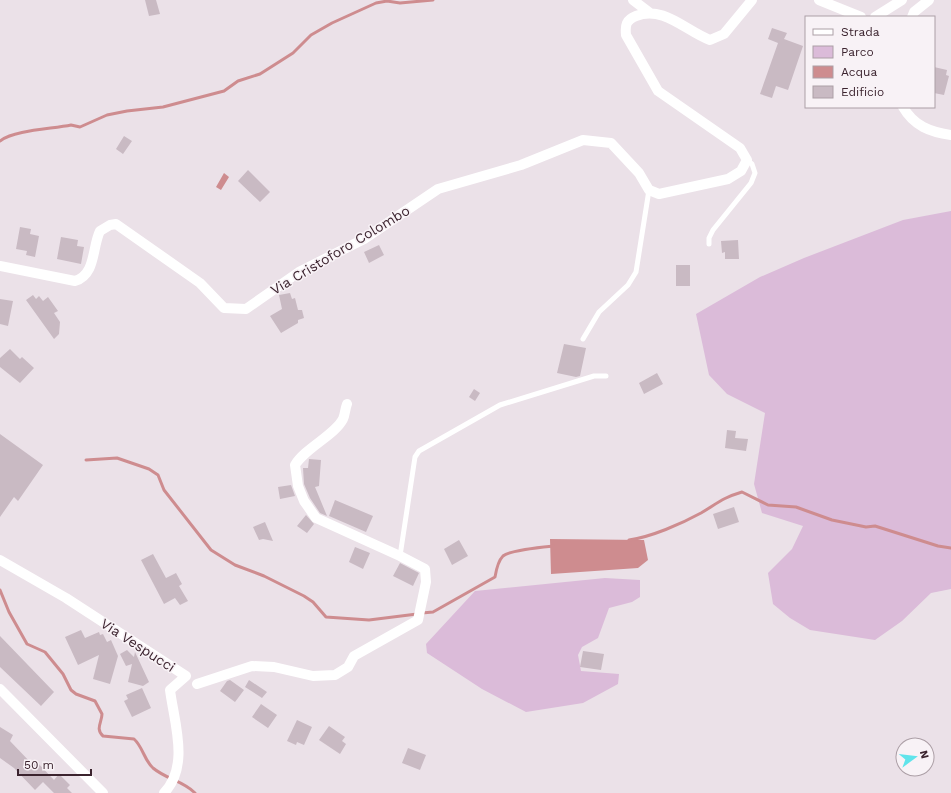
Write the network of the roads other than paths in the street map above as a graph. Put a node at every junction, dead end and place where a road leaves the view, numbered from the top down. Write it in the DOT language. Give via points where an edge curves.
graph roads {
  1 [pos="633,0"];
  2 [pos="752,0"];
  3 [pos="819,0"];
  4 [pos="902,0"];
  5 [pos="928,0"];
  6 [pos="650,13"];
  7 [pos="859,16"];
  8 [pos="877,16"];
  9 [pos="912,16"];
  10 [pos="904,108"];
  11 [pos="951,135"];
  12 [pos="747,160"];
  13 [pos="649,190"];
  14 [pos="709,244"];
  15 [pos="0,266"];
  16 [pos="583,339"];
  17 [pos="606,376"];
  18 [pos="347,404"];
  19 [pos="400,556"];
  20 [pos="0,560"];
  21 [pos="197,684"];
  22 [pos="0,689"];
  23 [pos="103,793"];
  24 [pos="164,793"];
  1 -- 6 [label="street"];
  2 -- 6 [label="street" via="724,34 710,40 674,20"];
  3 -- 7 [label="street"];
  4 -- 8 [label="street"];
  5 -- 9 [label="street"];
  6 -- 12 [label="street" via="629,19 625,25 626,35 658,91 740,148"];
  10 -- 11 [label="street" via="910,119 935,133"];
  12 -- 13 [label="street" via="741,171 728,179 659,194"];
  12 -- 14 [label="lane" via="752,164 755,173 751,183 713,230"];
  13 -- 15 [label="street, Via Cristoforo Colombo" via="639,174 610,143 584,140 521,165 438,189 364,239 299,272 246,309 224,308 200,283 116,224 100,231 88,272 83,279 75,281"];
  13 -- 16 [label="lane" via="636,272 628,285 599,312"];
  17 -- 19 [label="lane" via="594,376 500,405 419,451 415,457"];
  18 -- 19 [label="street" via="342,420 295,465 298,486 304,502 316,518"];
  19 -- 21 [label="street" via="424,569 426,582 418,620 354,656 348,667 336,675 313,676 274,667 252,666"];
  20 -- 24 [label="street, Via Vespucci" via="66,598 186,676 170,690 180,752 176,773"];
  22 -- 23 [label="street"];
}
